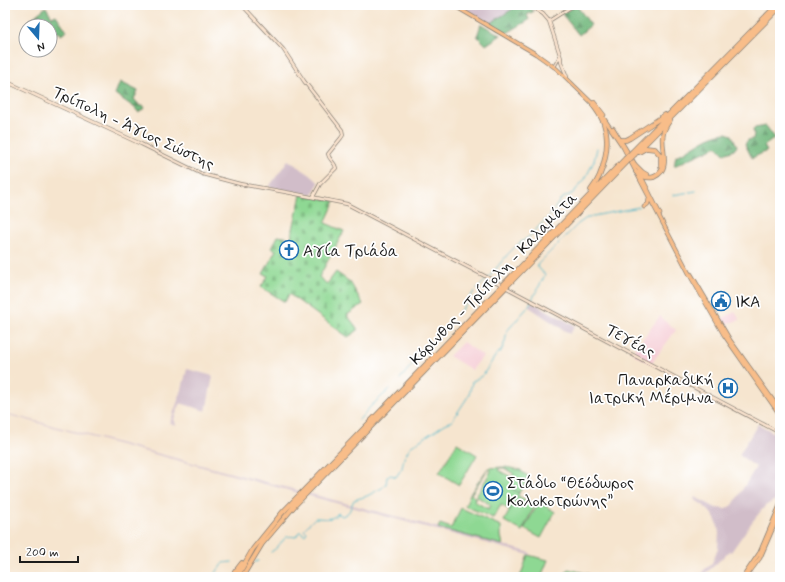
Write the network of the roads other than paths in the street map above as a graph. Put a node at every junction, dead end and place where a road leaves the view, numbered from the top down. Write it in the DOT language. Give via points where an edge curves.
graph roads {
  1 [pos="242,5"];
  2 [pos="453,5"];
  3 [pos="529,5"];
  4 [pos="574,5"];
  5 [pos="777,5"];
  6 [pos="780,7"];
  7 [pos="549,21"];
  8 [pos="560,54"];
  9 [pos="561,62"];
  10 [pos="557,63"];
  11 [pos="556,68"];
  12 [pos="567,76"];
  13 [pos="5,80"];
  14 [pos="682,100"];
  15 [pos="593,104"];
  16 [pos="679,109"];
  17 [pos="621,140"];
  18 [pos="634,153"];
  19 [pos="626,160"];
  20 [pos="636,165"];
  21 [pos="636,172"];
  22 [pos="640,175"];
  23 [pos="648,196"];
  24 [pos="313,197"];
  25 [pos="583,202"];
  26 [pos="644,207"];
  27 [pos="670,235"];
  28 [pos="689,271"];
  29 [pos="500,284"];
  30 [pos="507,288"];
  31 [pos="780,410"];
  32 [pos="780,415"];
  33 [pos="780,433"];
  34 [pos="309,488"];
  35 [pos="299,499"];
  36 [pos="780,505"];
  37 [pos="780,512"];
  38 [pos="253,549"];
  39 [pos="231,577"];
  40 [pos="237,577"];
  41 [pos="243,577"];
  42 [pos="745,577"];
  1 -- 24 [label="main road" via="282,47 304,81 342,130 343,135 328,154 336,168 320,184"];
  2 -- 11 [label="main road"];
  3 -- 7 [label="main road"];
  4 -- 7 [label="main road"];
  5 -- 14 [label="highway, Κόρινθος - Τρίπολη - Καλαμάτα"];
  6 -- 16 [label="highway, Κόρινθος - Τρίπολη - Καλαμάτα"];
  7 -- 8 [label="main road"];
  8 -- 9 [label="main road"];
  8 -- 10 [label="main road"];
  9 -- 10 [label="main road"];
  9 -- 11 [label="main road"];
  9 -- 12 [label="main road"];
  10 -- 11 [label="main road"];
  11 -- 12 [label="main road"];
  11 -- 15 [label="main road"];
  12 -- 17 [label="main road" via="596,105"];
  13 -- 24 [label="main road, Τρίπολη - Άγιος Σώστης" via="202,174 240,184"];
  14 -- 17 [label="highway" via="637,134"];
  14 -- 18 [label="highway, Κόρινθος - Τρίπολη - Καλαμάτα"];
  15 -- 21 [label="main road" via="614,132"];
  15 -- 25 [label="highway" via="606,128 605,154 603,167"];
  16 -- 18 [label="highway, Κόρινθος - Τρίπολη - Καλαμάτα"];
  16 -- 22 [label="highway" via="664,132 662,142 665,161 662,170 652,177"];
  17 -- 20 [label="main road"];
  18 -- 19 [label="highway, Κόρινθος - Τρίπολη - Καλαμάτα, bridge"];
  18 -- 19 [label="highway, Κόρινθος - Τρίπολη - Καλαμάτα, bridge"];
  18 -- 20 [label="highway" via="643,149 654,149 660,154 662,162 657,172 648,176"];
  19 -- 25 [label="highway, Κόρινθος - Τρίπολη - Καλαμάτα"];
  19 -- 34 [label="highway, Κόρινθος - Τρίπολη - Καλαμάτα"];
  20 -- 22 [label="main road"];
  21 -- 22 [label="highway"];
  21 -- 23 [label="main road"];
  22 -- 27 [label="main road"];
  23 -- 26 [label="main road" via="648,204"];
  23 -- 27 [label="main road"];
  24 -- 29 [label="main road, Τρίπολη - Άγιος Σώστης" via="354,208"];
  25 -- 34 [label="highway, Κόρινθος - Τρίπολη - Καλαμάτα"];
  27 -- 28 [label="main road"];
  28 -- 31 [label="main road" via="728,336"];
  28 -- 32 [label="main road" via="724,335"];
  30 -- 33 [label="main road, Τεγέας"];
  34 -- 35 [label="highway, Κόρινθος - Τρίπολη - Καλαμάτα"];
  35 -- 38 [label="highway, Κόρινθος - Τρίπολη - Καλαμάτα" via="273,523"];
  35 -- 41 [label="highway, Κόρινθος - Τρίπολη - Καλαμάτα" via="272,531 250,562"];
  36 -- 42 [label="main road" via="760,552"];
  37 -- 42 [label="main road" via="760,558"];
  38 -- 39 [label="highway"];
  38 -- 40 [label="highway, Κόρινθος - Τρίπολη - Καλαμάτα"];
}
